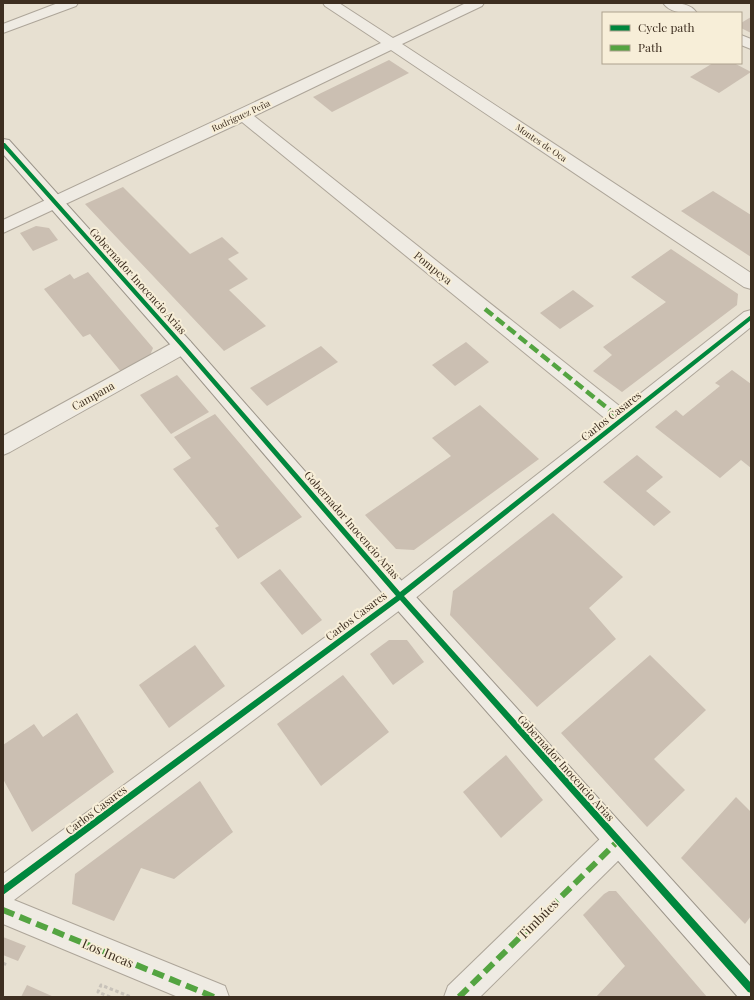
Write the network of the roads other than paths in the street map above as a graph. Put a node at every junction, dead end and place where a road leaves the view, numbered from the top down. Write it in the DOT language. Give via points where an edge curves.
graph roads {
  1 [pos="71,3"];
  2 [pos="330,3"];
  3 [pos="477,3"];
  4 [pos="670,3"];
  5 [pos="688,12"];
  6 [pos="3,29"];
  7 [pos="742,40"];
  8 [pos="393,44"];
  9 [pos="751,44"];
  10 [pos="243,115"];
  11 [pos="3,144"];
  12 [pos="55,203"];
  13 [pos="3,227"];
  14 [pos="751,282"];
  15 [pos="751,317"];
  16 [pos="183,346"];
  17 [pos="622,420"];
  18 [pos="3,446"];
  19 [pos="400,596"];
  20 [pos="618,841"];
  21 [pos="3,891"];
  22 [pos="3,910"];
  23 [pos="751,989"];
  24 [pos="214,997"];
  25 [pos="459,997"];
  1 -- 6 [label="street"];
  2 -- 8 [label="street, Montes de Oca"];
  3 -- 8 [label="street, Rodríguez Peña"];
  4 -- 5 [label="street"];
  7 -- 9 [label="street"];
  8 -- 10 [label="street, Rodríguez Peña"];
  8 -- 14 [label="street, Montes de Oca"];
  10 -- 12 [label="street, Rodríguez Peña"];
  10 -- 17 [label="street, Pompeya"];
  11 -- 12 [label="street, Gobernador Inocencio Arias"];
  12 -- 13 [label="street, Rodríguez Peña"];
  12 -- 16 [label="street, Gobernador Inocencio Arias"];
  15 -- 17 [label="street, Carlos Casares"];
  16 -- 18 [label="street, Campana"];
  16 -- 19 [label="street, Gobernador Inocencio Arias"];
  17 -- 19 [label="street, Carlos Casares"];
  19 -- 20 [label="street, Gobernador Inocencio Arias"];
  19 -- 21 [label="street, Carlos Casares"];
  20 -- 23 [label="street, Gobernador Inocencio Arias"];
  20 -- 25 [label="street, Timbúes"];
  22 -- 24 [label="street, Los Incas"];
}
